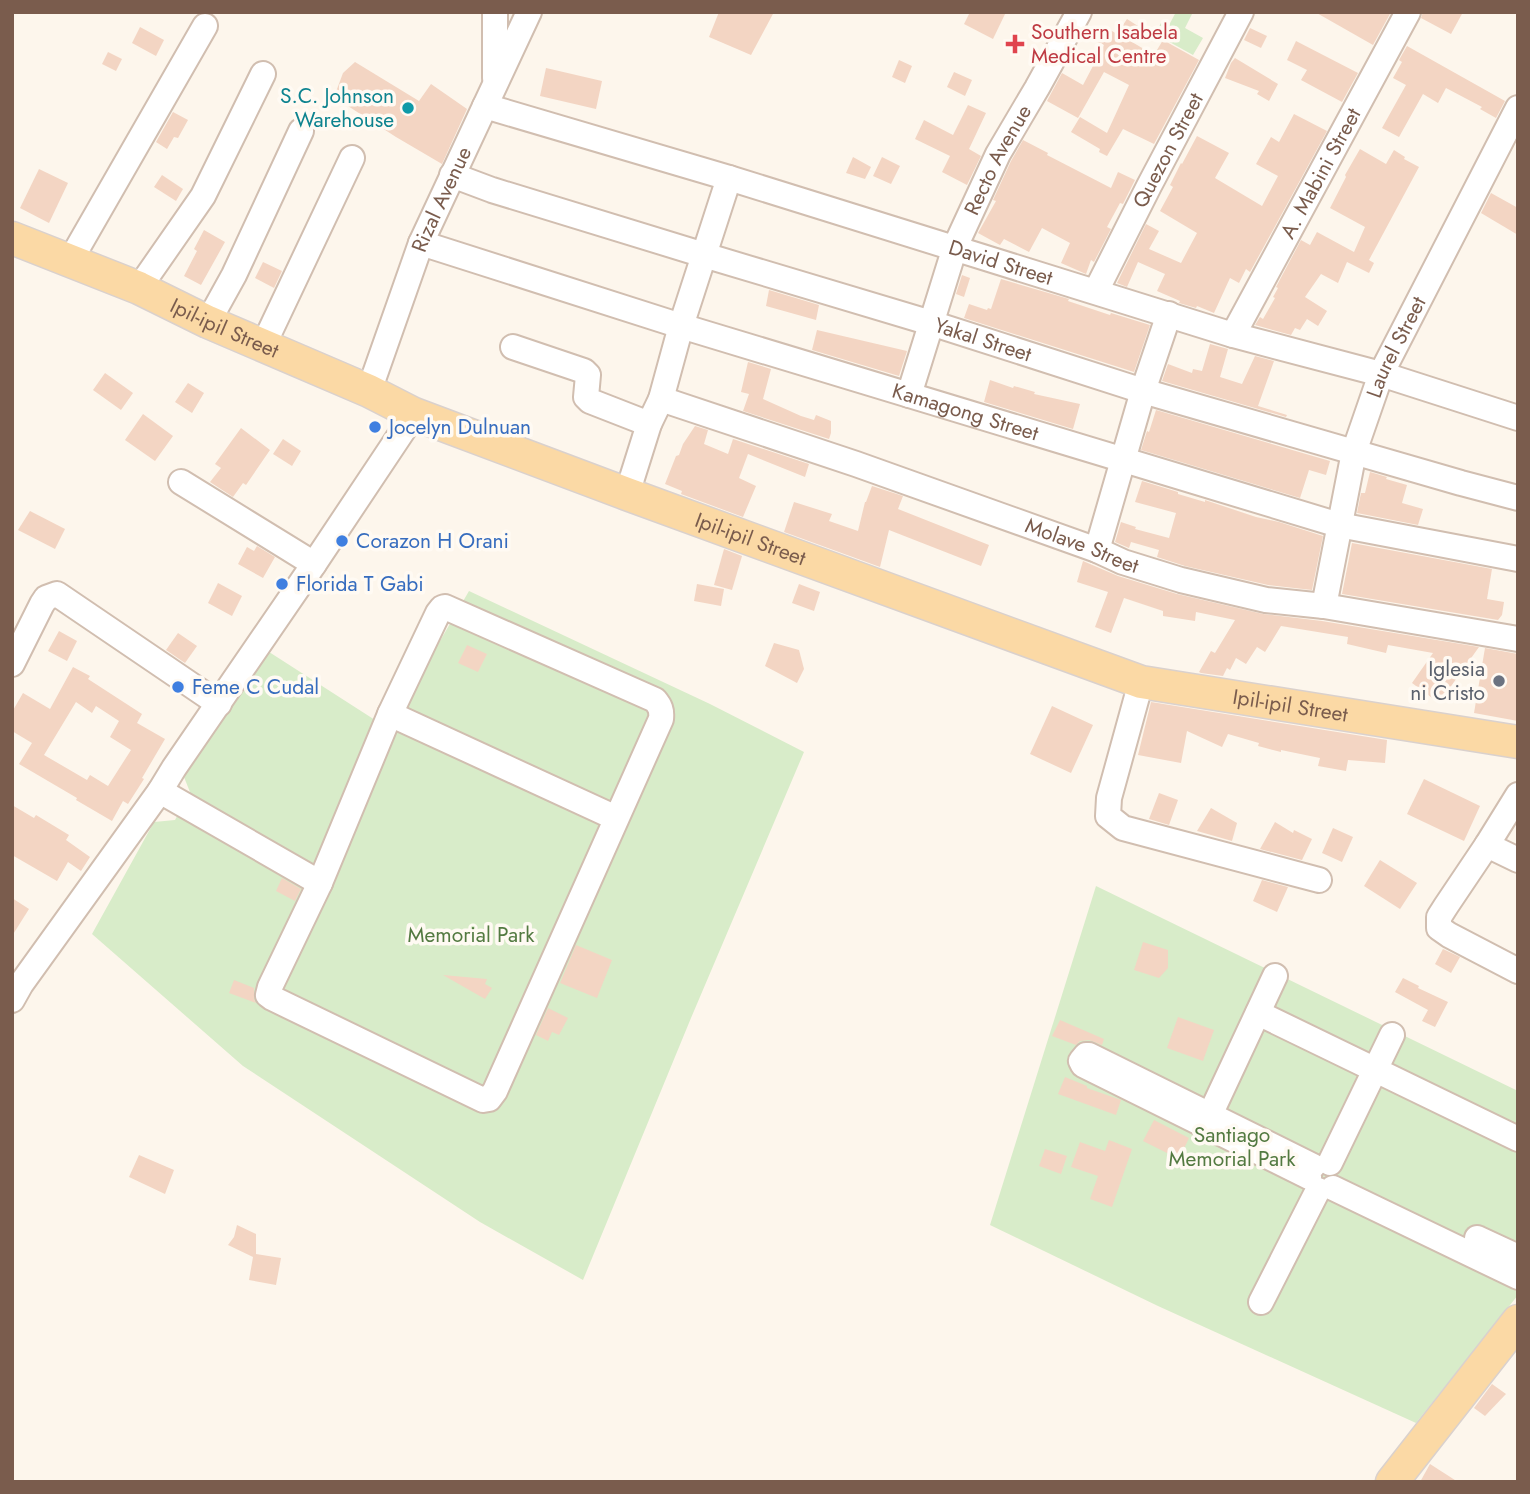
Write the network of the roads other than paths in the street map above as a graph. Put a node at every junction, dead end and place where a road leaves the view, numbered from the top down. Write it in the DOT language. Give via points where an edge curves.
graph roads {
  1 [pos="495,12"];
  2 [pos="529,12"];
  3 [pos="1079,12"];
  4 [pos="1241,12"];
  5 [pos="1408,12"];
  6 [pos="205,26"];
  7 [pos="263,74"];
  8 [pos="490,96"];
  9 [pos="1518,108"];
  10 [pos="301,131"];
  11 [pos="352,158"];
  12 [pos="452,176"];
  13 [pos="729,178"];
  14 [pos="12,238"];
  15 [pos="421,243"];
  16 [pos="955,247"];
  17 [pos="704,256"];
  18 [pos="70,261"];
  19 [pos="139,288"];
  20 [pos="1096,291"];
  21 [pos="1169,314"];
  22 [pos="208,322"];
  23 [pos="931,323"];
  24 [pos="681,326"];
  25 [pos="1233,335"];
  26 [pos="263,346"];
  27 [pos="513,347"];
  28 [pos="1381,374"];
  29 [pos="369,391"];
  30 [pos="1143,391"];
  31 [pos="909,395"];
  32 [pos="661,400"];
  33 [pos="414,414"];
  34 [pos="1518,418"];
  35 [pos="649,424"];
  36 [pos="1354,452"];
  37 [pos="1124,461"];
  38 [pos="181,482"];
  39 [pos="627,494"];
  40 [pos="1518,498"];
  41 [pos="1339,525"];
  42 [pos="1097,550"];
  43 [pos="1518,559"];
  44 [pos="314,564"];
  45 [pos="1324,606"];
  46 [pos="1518,639"];
  47 [pos="12,664"];
  48 [pos="1141,682"];
  49 [pos="219,704"];
  50 [pos="390,714"];
  51 [pos="1518,742"];
  52 [pos="160,791"];
  53 [pos="1518,795"];
  54 [pos="616,818"];
  55 [pos="1487,845"];
  56 [pos="1518,860"];
  57 [pos="1319,880"];
  58 [pos="320,883"];
  59 [pos="1518,971"];
  60 [pos="1275,976"];
  61 [pos="12,1000"];
  62 [pos="1258,1013"];
  63 [pos="1392,1035"];
  64 [pos="1376,1070"];
  65 [pos="1210,1115"];
  66 [pos="1518,1139"];
  67 [pos="1323,1176"];
  68 [pos="1518,1257"];
  69 [pos="1518,1277"];
  70 [pos="1261,1302"];
  71 [pos="1514,1334"];
  72 [pos="1392,1482"];
  1 -- 8 [label="street"];
  2 -- 8 [label="street, Rizal Avenue"];
  3 -- 16 [label="street, Recto Avenue" via="998,154"];
  4 -- 20 [label="street, Quezon Street"];
  5 -- 25 [label="street, A. Mabini Street"];
  6 -- 18 [label="street"];
  7 -- 19 [label="street" via="203,196"];
  8 -- 12 [label="street, Rizal Avenue"];
  8 -- 13 [label="street, David Street"];
  9 -- 28 [label="street, Laurel Street"];
  10 -- 22 [label="street"];
  11 -- 26 [label="street"];
  12 -- 15 [label="street, Rizal Avenue"];
  12 -- 17 [label="street, Yakal Street"];
  13 -- 16 [label="street, David Street"];
  13 -- 17 [label="street"];
  14 -- 18 [label="main road, Ipil-ipil Street"];
  15 -- 24 [label="street, Kamagong Street"];
  15 -- 29 [label="street, Rizal Avenue"];
  16 -- 20 [label="street, David Street"];
  16 -- 23 [label="street, Recto Avenue"];
  17 -- 23 [label="street, Yakal Street"];
  17 -- 24 [label="street"];
  18 -- 19 [label="main road, Ipil-ipil Street"];
  19 -- 22 [label="main road, Ipil-ipil Street"];
  20 -- 21 [label="street, David Street"];
  21 -- 25 [label="street, David Street"];
  21 -- 30 [label="street"];
  22 -- 26 [label="main road, Ipil-ipil Street"];
  23 -- 30 [label="street, Yakal Street"];
  23 -- 31 [label="street, Recto Avenue"];
  24 -- 31 [label="street, Kamagong Street"];
  24 -- 32 [label="street"];
  25 -- 28 [label="street, David Street"];
  26 -- 29 [label="main road, Ipil-ipil Street"];
  27 -- 35 [label="street" via="584,371 590,401"];
  28 -- 34 [label="street, David Street"];
  28 -- 36 [label="street, Laurel Street"];
  29 -- 33 [label="main road, Ipil-ipil Street"];
  30 -- 36 [label="street, Yakal Street"];
  30 -- 37 [label="street"];
  31 -- 37 [label="street, Kamagong Street"];
  32 -- 35 [label="street"];
  32 -- 42 [label="street, Molave Street"];
  33 -- 39 [label="main road, Ipil-ipil Street"];
  33 -- 44 [label="street"];
  35 -- 39 [label="street"];
  36 -- 40 [label="street, Yakal Street"];
  36 -- 41 [label="street, Laurel Street"];
  37 -- 41 [label="street, Kamagong Street"];
  37 -- 42 [label="street"];
  38 -- 44 [label="street"];
  39 -- 48 [label="main road, Ipil-ipil Street"];
  41 -- 43 [label="street, Kamagong Street"];
  41 -- 45 [label="street, Laurel Street"];
  42 -- 45 [label="street, Molave Street" via="1191,583 1266,600"];
  44 -- 49 [label="street"];
  45 -- 46 [label="street, Molave Street"];
  47 -- 49 [label="street" via="42,604 57,594"];
  48 -- 51 [label="main road, Ipil-ipil Street"];
  48 -- 57 [label="street" via="1108,816 1123,828"];
  49 -- 52 [label="street"];
  50 -- 54 [label="street"];
  50 -- 54 [label="street" via="445,607 654,700 660,705 661,719"];
  50 -- 58 [label="street"];
  52 -- 58 [label="street"];
  52 -- 61 [label="street"];
  53 -- 55 [label="street"];
  54 -- 58 [label="street" via="489,1099 268,995"];
  55 -- 56 [label="street"];
  55 -- 59 [label="street" via="1446,906 1439,928"];
  60 -- 62 [label="street"];
  62 -- 64 [label="street"];
  62 -- 65 [label="street"];
  63 -- 64 [label="street"];
  64 -- 66 [label="street"];
  64 -- 67 [label="street"];
  65 -- 67 [label="street"];
  65 -- 67 [label="street" via="1088,1055 1081,1059 1083,1065"];
  67 -- 68 [label="street"];
  67 -- 69 [label="street"];
  67 -- 70 [label="street"];
  71 -- 72 [label="main road"];
}
